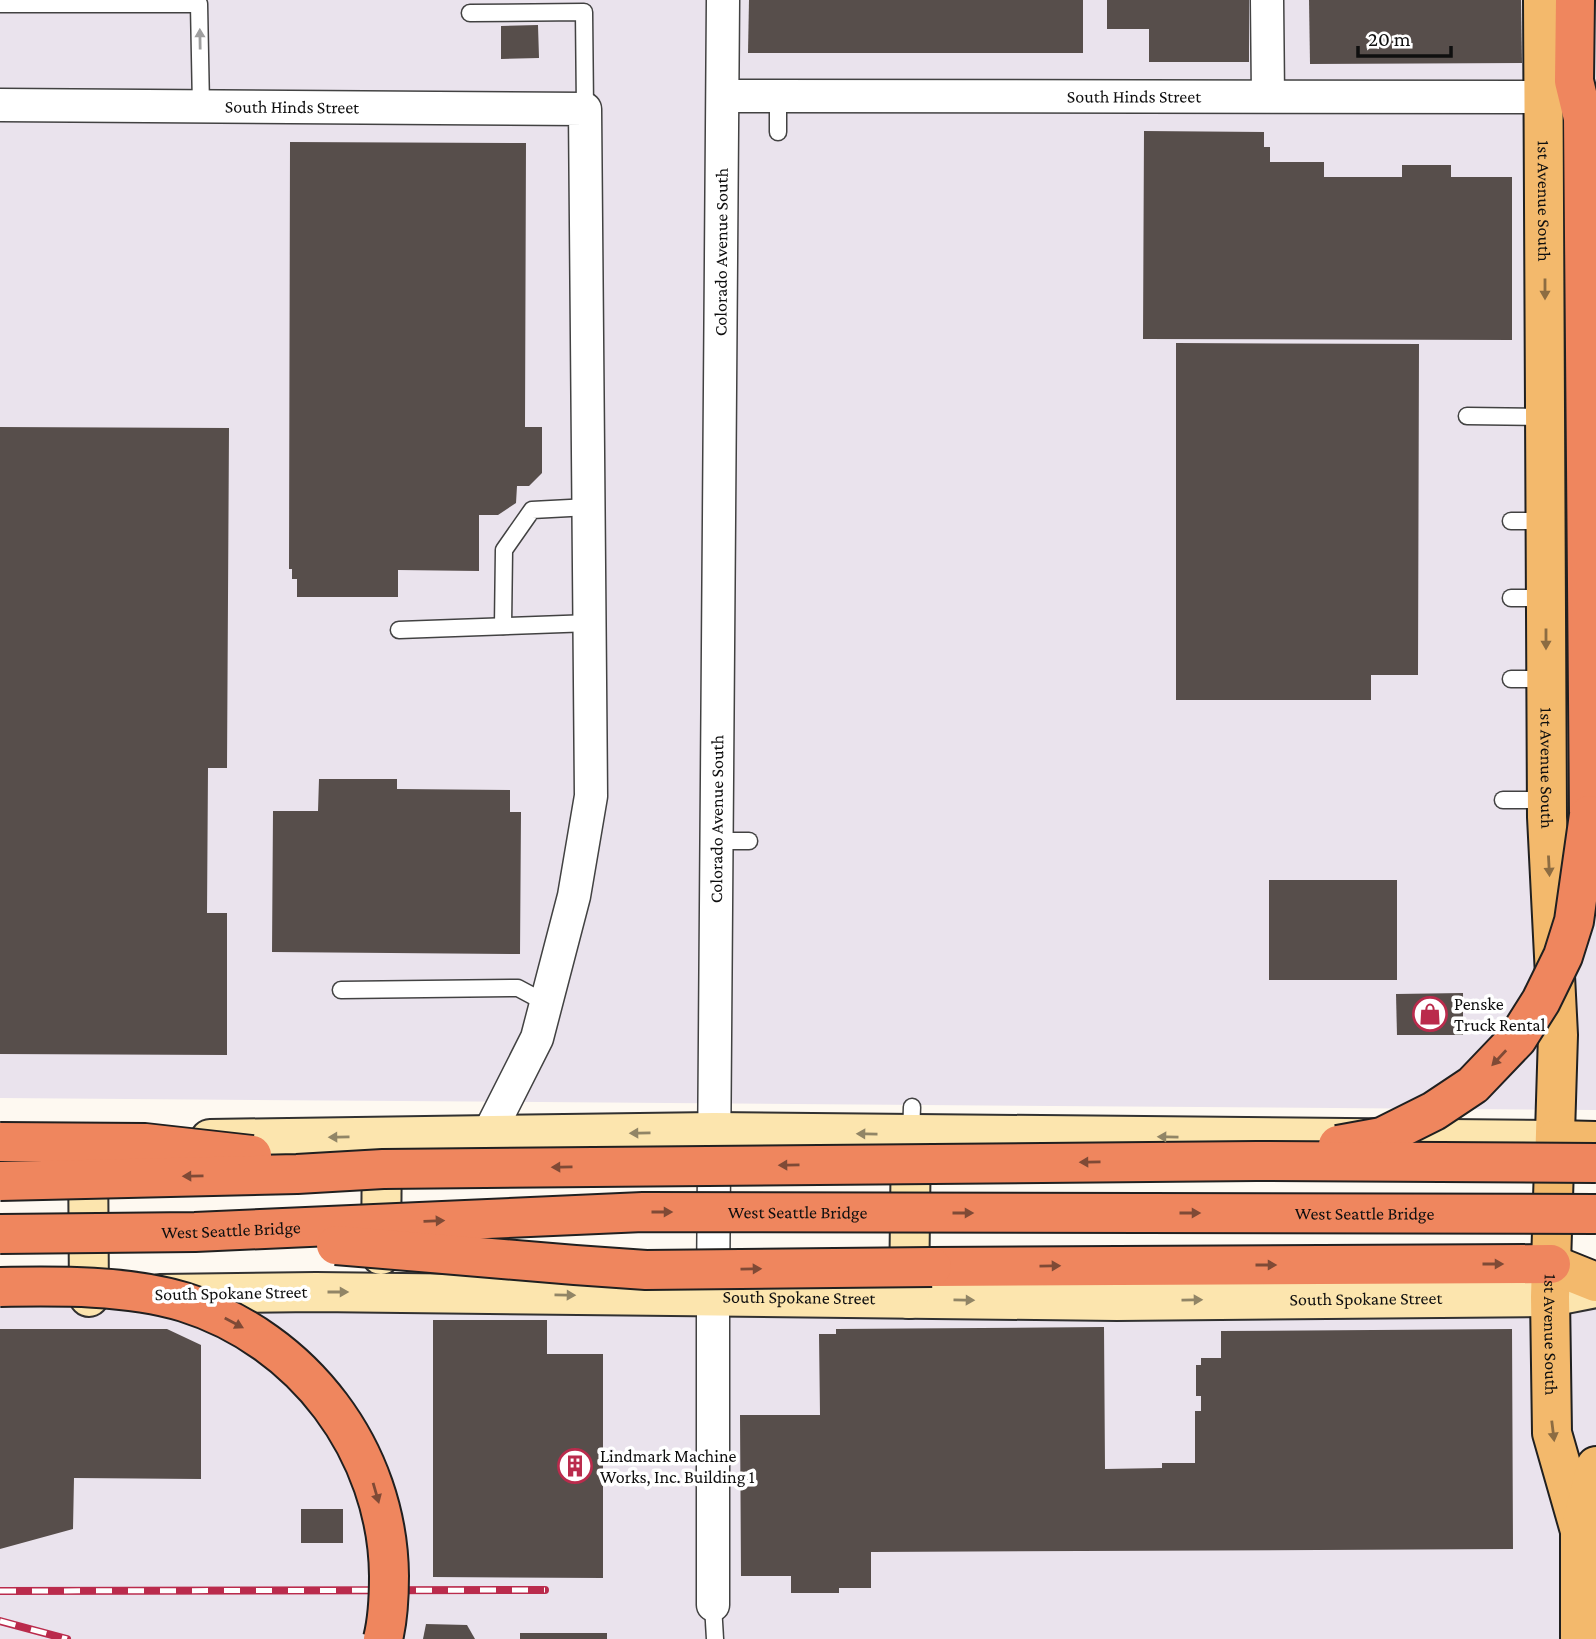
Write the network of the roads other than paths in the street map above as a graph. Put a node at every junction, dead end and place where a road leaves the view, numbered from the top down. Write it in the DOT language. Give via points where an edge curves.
graph roads {
  1 [pos="723,0"];
  2 [pos="1267,0"];
  3 [pos="1543,0"];
  4 [pos="1575,0"];
  5 [pos="1594,0"];
  6 [pos="0,4"];
  7 [pos="470,13"];
  8 [pos="723,96"];
  9 [pos="778,96"];
  10 [pos="1268,96"];
  11 [pos="1544,97"];
  12 [pos="0,105"];
  13 [pos="201,107"];
  14 [pos="585,109"];
  15 [pos="1583,118"];
  16 [pos="778,132"];
  17 [pos="1467,416"];
  18 [pos="1545,417"];
  19 [pos="589,506"];
  20 [pos="591,623"];
  21 [pos="503,626"];
  22 [pos="398,629"];
  23 [pos="1503,800"];
  24 [pos="1546,800"];
  25 [pos="1589,815"];
  26 [pos="718,841"];
  27 [pos="749,841"];
  28 [pos="1596,884"];
  29 [pos="341,990"];
  30 [pos="546,1003"];
  31 [pos="912,1120"];
  32 [pos="714,1132"];
  33 [pos="488,1135"];
  34 [pos="1555,1140"];
  35 [pos="88,1141"];
  36 [pos="1596,1141"];
  37 [pos="0,1142"];
  38 [pos="383,1153"];
  39 [pos="1256,1161"];
  40 [pos="1596,1163"];
  41 [pos="0,1181"];
  42 [pos="1596,1214"];
  43 [pos="195,1232"];
  44 [pos="0,1234"];
  45 [pos="1550,1280"];
  46 [pos="1596,1282"];
  47 [pos="0,1287"];
  48 [pos="1596,1288"];
  49 [pos="381,1292"];
  50 [pos="89,1297"];
  51 [pos="713,1297"];
  52 [pos="0,1298"];
  53 [pos="909,1299"];
  54 [pos="1596,1466"];
  55 [pos="1585,1543"];
  56 [pos="713,1605"];
  57 [pos="1586,1628"];
  58 [pos="383,1639"];
  59 [pos="715,1639"];
  1 -- 8 [label="street, Colorado Avenue South"];
  2 -- 10 [label="street"];
  3 -- 11 [label="main road, 1st Avenue South"];
  4 -- 15 [label="highway" via="1574,81"];
  5 -- 15 [label="highway" via="1594,81"];
  13 -- 6 [label="lane, one-way" via="199,4"];
  7 -- 14 [label="lane" via="584,12"];
  8 -- 9 [label="street, South Hinds Street"];
  8 -- 26 [label="street, Colorado Avenue South"];
  9 -- 10 [label="street, South Hinds Street"];
  9 -- 16 [label="lane"];
  10 -- 11 [label="street, South Hinds Street"];
  11 -- 18 [label="main road, 1st Avenue South, one-way"];
  12 -- 13 [label="street, South Hinds Street"];
  13 -- 14 [label="street, South Hinds Street"];
  14 -- 19 [label="street"];
  15 -- 25 [label="highway"];
  17 -- 18 [label="lane"];
  18 -- 24 [label="main road, 1st Avenue South, one-way" via="1528,521 1528,598 1529,679"];
  19 -- 20 [label="street"];
  19 -- 21 [label="lane" via="532,510 504,550"];
  20 -- 21 [label="lane"];
  20 -- 30 [label="street" via="591,796 574,896"];
  21 -- 22 [label="lane"];
  23 -- 24 [label="lane"];
  24 -- 34 [label="main road, 1st Avenue South, one-way" via="1558,1035"];
  25 -- 28 [label="highway, bridge"];
  25 -- 39 [label="highway, one-way, bridge" via="1574,921 1563,956 1517,1039 1474,1085 1382,1137"];
  26 -- 27 [label="lane"];
  26 -- 32 [label="street, Colorado Avenue South"];
  29 -- 30 [label="lane" via="518,988"];
  30 -- 33 [label="street" via="537,1038"];
  31 -- 32 [label="main road, one-way"];
  34 -- 31 [label="main road, one-way"];
  31 -- 53 [label="main road"];
  32 -- 33 [label="main road, one-way"];
  32 -- 51 [label="street, Colorado Avenue South"];
  33 -- 38 [label="main road"];
  34 -- 36 [label="main road"];
  34 -- 45 [label="main road, 1st Avenue South"];
  35 -- 37 [label="main road"];
  38 -- 35 [label="main road, one-way"];
  35 -- 50 [label="main road"];
  37 -- 38 [label="highway, bridge"];
  39 -- 38 [label="highway, one-way, bridge"];
  38 -- 41 [label="highway, one-way, bridge" via="297,1174"];
  38 -- 49 [label="main road"];
  39 -- 40 [label="highway, bridge"];
  43 -- 42 [label="highway, West Seattle Bridge, one-way, bridge" via="643,1212"];
  43 -- 44 [label="highway, West Seattle Bridge, bridge"];
  43 -- 45 [label="highway, one-way, bridge" via="646,1270 1100,1265"];
  45 -- 46 [label="main road, South Spokane Street"];
  45 -- 48 [label="main road, South Spokane Street"];
  53 -- 45 [label="main road, South Spokane Street, one-way" via="1116,1301"];
  45 -- 55 [label="main road, 1st Avenue South, one-way" via="1552,1433"];
  47 -- 58 [label="highway, one-way, bridge" via="109,1289 185,1302 221,1316 286,1357 338,1414 373,1483 389,1558"];
  50 -- 49 [label="main road, South Spokane Street, one-way"];
  49 -- 51 [label="main road, South Spokane Street, one-way"];
  50 -- 52 [label="main road, South Spokane Street"];
  51 -- 53 [label="main road, South Spokane Street"];
  51 -- 56 [label="street, Colorado Avenue South"];
  54 -- 55 [label="main road, 1st Avenue South"];
  55 -- 57 [label="main road, 1st Avenue South"];
  56 -- 59 [label="lane, Colorado Avenue South"];
}
